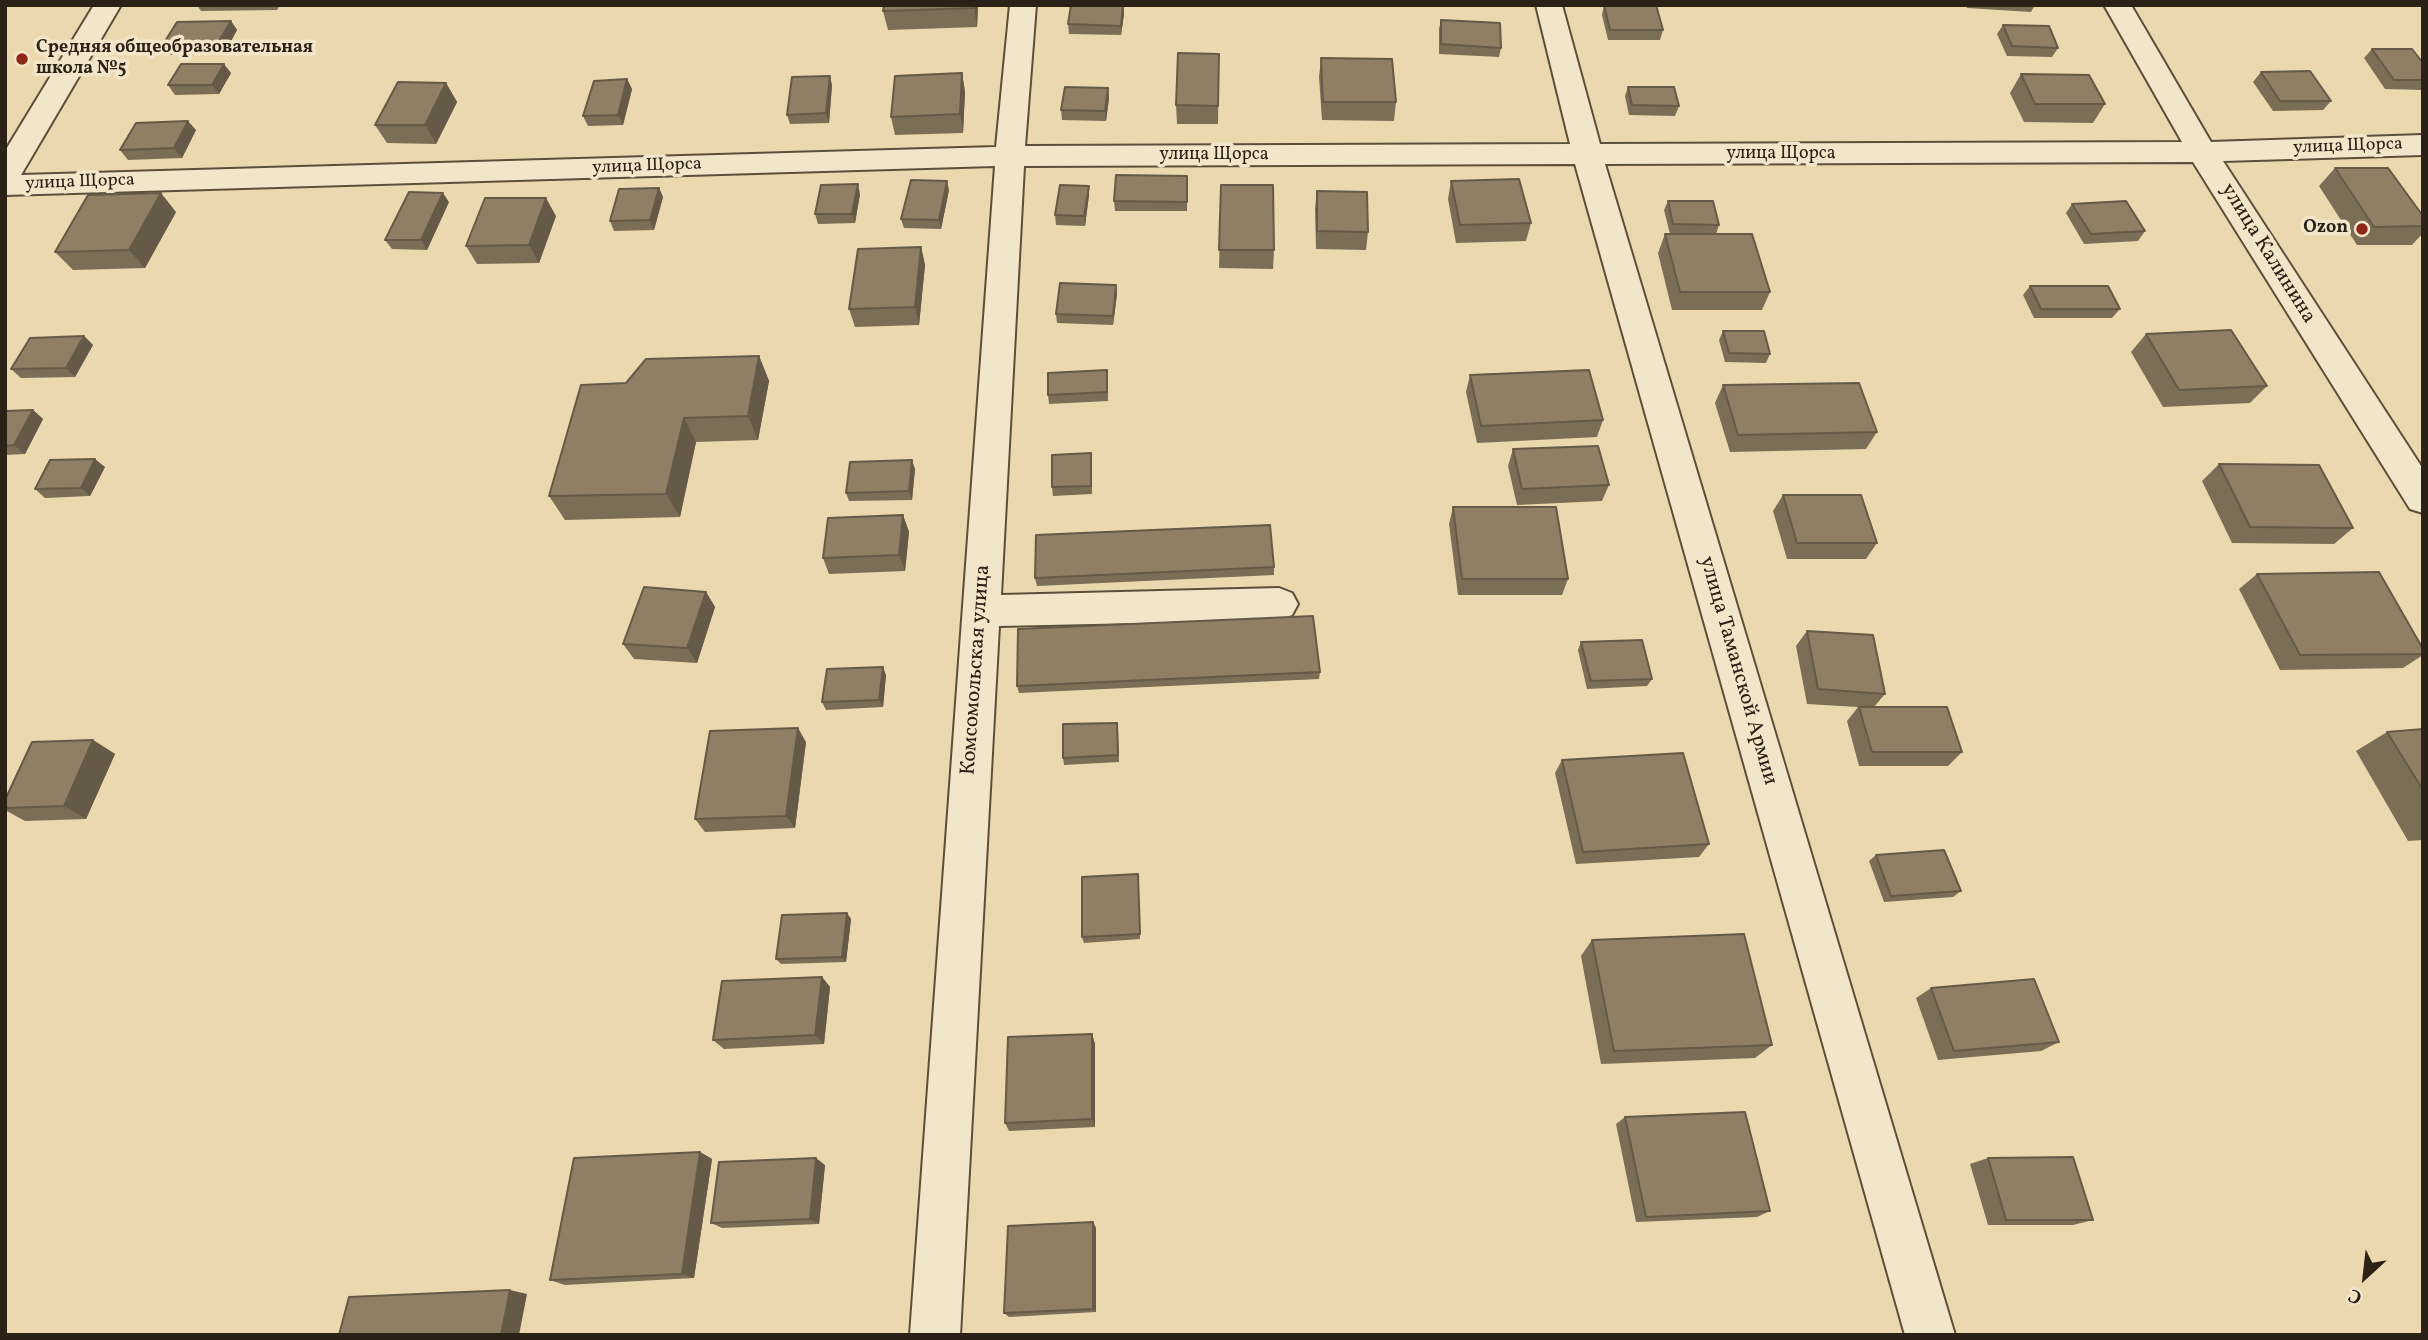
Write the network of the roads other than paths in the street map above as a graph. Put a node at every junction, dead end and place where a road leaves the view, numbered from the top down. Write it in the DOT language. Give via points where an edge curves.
graph roads {
  1 [pos="108,5"];
  2 [pos="1023,5"];
  3 [pos="1549,5"];
  4 [pos="2117,5"];
  5 [pos="2423,145"];
  6 [pos="2202,152"];
  7 [pos="1010,156"];
  8 [pos="1588,156"];
  9 [pos="5,176"];
  10 [pos="5,185"];
  11 [pos="2423,499"];
  12 [pos="1279,604"];
  13 [pos="981,611"];
  14 [pos="935,1335"];
  15 [pos="1930,1335"];
  1 -- 9 [label="street"];
  2 -- 7 [label="street, Комсомольская улица"];
  3 -- 8 [label="street, улица Таманской Армии"];
  4 -- 6 [label="street, улица Калинина"];
  5 -- 6 [label="street, улица Щорса"];
  6 -- 8 [label="street, улица Щорса"];
  6 -- 11 [label="street, улица Калинина"];
  7 -- 8 [label="street, улица Щорса"];
  7 -- 10 [label="street, улица Щорса"];
  7 -- 13 [label="street, Комсомольская улица"];
  8 -- 15 [label="street, улица Таманской Армии"];
  12 -- 13 [label="street"];
  13 -- 14 [label="street, Комсомольская улица"];
}
